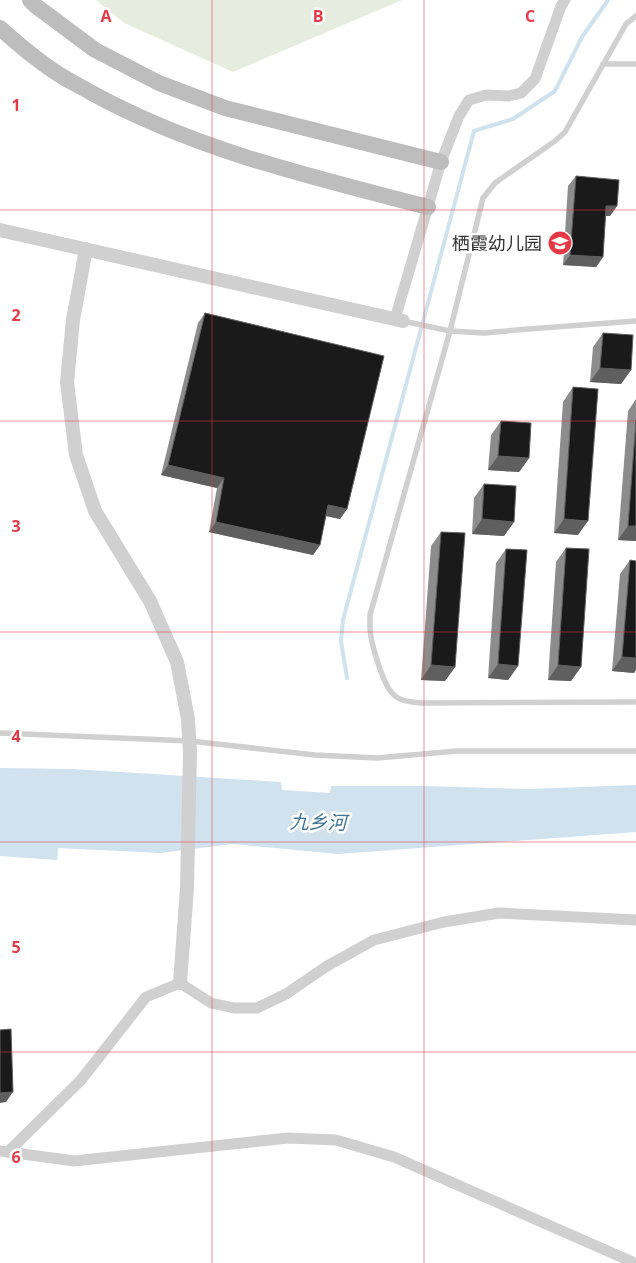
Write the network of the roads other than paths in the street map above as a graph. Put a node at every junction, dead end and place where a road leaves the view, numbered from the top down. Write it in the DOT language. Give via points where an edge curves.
graph roads {
  1 [pos="30,0"];
  2 [pos="565,0"];
  3 [pos="636,16"];
  4 [pos="0,28"];
  5 [pos="603,64"];
  6 [pos="636,64"];
  7 [pos="441,162"];
  8 [pos="428,207"];
  9 [pos="0,230"];
  10 [pos="86,249"];
  11 [pos="399,320"];
  12 [pos="636,321"];
  13 [pos="450,331"];
  14 [pos="636,702"];
  15 [pos="0,734"];
  16 [pos="190,747"];
  17 [pos="636,751"];
  18 [pos="636,920"];
  19 [pos="180,983"];
  20 [pos="4,1152"];
  21 [pos="635,1263"];
  1 -- 7 [label="main road" via="95,50 159,83 225,108"];
  2 -- 7 [label="street" via="535,79 521,93 486,95 469,100 459,116"];
  3 -- 5 [label="lane" via="626,24"];
  4 -- 8 [label="main road" via="60,75 160,127 309,177"];
  5 -- 6 [label="lane"];
  5 -- 13 [label="lane" via="564,132 495,182 483,198"];
  7 -- 8 [label="street"];
  8 -- 11 [label="street"];
  9 -- 10 [label="street"];
  10 -- 11 [label="street"];
  10 -- 16 [label="street" via="73,320 67,382 76,454 95,511 150,601 177,662"];
  11 -- 13 [label="lane"];
  12 -- 13 [label="lane" via="484,333"];
  13 -- 14 [label="lane" via="370,615 370,629 385,683 393,695 405,701 423,703"];
  15 -- 16 [label="lane"];
  16 -- 17 [label="lane" via="377,758 457,751"];
  16 -- 19 [label="street"];
  18 -- 19 [label="street" via="499,914 444,922 374,940 257,1008 211,1003"];
  19 -- 20 [label="street" via="146,998 80,1080"];
  20 -- 21 [label="street" via="74,1161 288,1138 336,1140 394,1157"];
}
